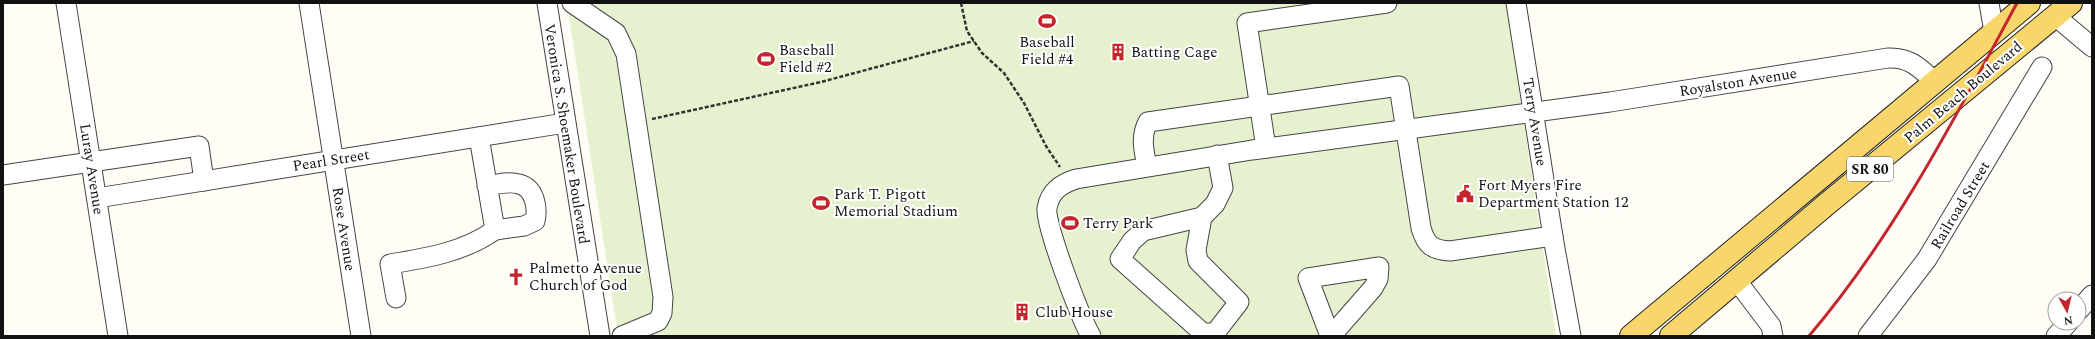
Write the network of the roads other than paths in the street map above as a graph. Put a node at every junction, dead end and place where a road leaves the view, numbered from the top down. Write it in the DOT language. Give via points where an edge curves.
graph roads {
  1 [pos="66,3"];
  2 [pos="309,3"];
  3 [pos="547,3"];
  4 [pos="572,3"];
  5 [pos="1387,3"];
  6 [pos="1516,3"];
  7 [pos="1989,3"];
  8 [pos="2029,3"];
  9 [pos="2061,7"];
  10 [pos="1994,32"];
  11 [pos="2092,47"];
  12 [pos="2042,67"];
  13 [pos="1934,81"];
  14 [pos="1260,107"];
  15 [pos="1534,111"];
  16 [pos="566,123"];
  17 [pos="1406,129"];
  18 [pos="479,137"];
  19 [pos="1266,148"];
  20 [pos="1217,155"];
  21 [pos="333,160"];
  22 [pos="90,162"];
  23 [pos="1147,166"];
  24 [pos="3,175"];
  25 [pos="204,181"];
  26 [pos="487,186"];
  27 [pos="97,198"];
  28 [pos="1828,203"];
  29 [pos="1202,217"];
  30 [pos="495,230"];
  31 [pos="1553,236"];
  32 [pos="1737,281"];
  33 [pos="396,298"];
  34 [pos="118,336"];
  35 [pos="361,336"];
  36 [pos="600,336"];
  37 [pos="622,336"];
  38 [pos="1091,336"];
  39 [pos="1570,336"];
  40 [pos="1631,336"];
  41 [pos="1671,336"];
  42 [pos="1773,336"];
  43 [pos="1868,336"];
  1 -- 22 [label="street, Luray Avenue"];
  2 -- 21 [label="street, Rose Avenue"];
  3 -- 16 [label="street, Veronica S. Shoemaker Boulevard"];
  4 -- 37 [label="street" via="616,33 626,54 662,297 662,313 658,321"];
  5 -- 14 [label="street" via="1247,23"];
  6 -- 15 [label="street, Terry Avenue"];
  7 -- 10 [label="street"];
  8 -- 10 [label="main road, Palm Beach Boulevard / SR 80"];
  9 -- 11 [label="street"];
  9 -- 28 [label="main road, Palm Beach Boulevard / SR 80"];
  10 -- 13 [label="main road, Palm Beach Boulevard / SR 80"];
  12 -- 43 [label="street, Railroad Street" via="1927,259"];
  13 -- 15 [label="street, Royalston Avenue" via="1909,60 1888,58 1610,102"];
  13 -- 28 [label="main road" via="1929,101 1917,119 1832,190"];
  13 -- 40 [label="main road, Palm Beach Boulevard / SR 80"];
  14 -- 17 [label="street" via="1399,86"];
  14 -- 19 [label="street"];
  14 -- 23 [label="street" via="1148,122 1143,144"];
  15 -- 17 [label="street, Royalston Avenue"];
  15 -- 31 [label="street, Terry Avenue"];
  16 -- 18 [label="street, Pearl Street"];
  16 -- 36 [label="street, Veronica S. Shoemaker Boulevard"];
  17 -- 19 [label="street, Royalston Avenue"];
  17 -- 31 [label="street" via="1421,228 1430,246 1439,251 1450,251"];
  18 -- 21 [label="street, Pearl Street"];
  18 -- 26 [label="street"];
  19 -- 20 [label="street, Royalston Avenue"];
  20 -- 23 [label="street, Royalston Avenue"];
  20 -- 29 [label="street" via="1223,188 1215,204"];
  21 -- 25 [label="street, Pearl Street"];
  21 -- 35 [label="street, Rose Avenue"];
  22 -- 24 [label="street"];
  22 -- 25 [label="street" via="198,146"];
  22 -- 27 [label="street, Luray Avenue"];
  23 -- 38 [label="street, Royalston Avenue" via="1069,181 1061,184 1051,195 1047,209 1049,224 1064,271"];
  25 -- 27 [label="street, Pearl Street"];
  26 -- 30 [label="street"];
  26 -- 30 [label="street" via="520,184 530,191 534,198 537,214 535,221 524,226"];
  27 -- 34 [label="street, Luray Avenue"];
  28 -- 32 [label="main road, Palm Beach Boulevard / SR 80"];
  29 -- 29 [label="street" via="1143,231 1120,258 1203,333 1215,333 1239,302 1198,261 1196,250"];
  30 -- 33 [label="street" via="465,248 390,264"];
  31 -- 39 [label="street, Terry Avenue"];
  32 -- 41 [label="main road, Palm Beach Boulevard / SR 80"];
  32 -- 42 [label="street" via="1767,319"];
}
